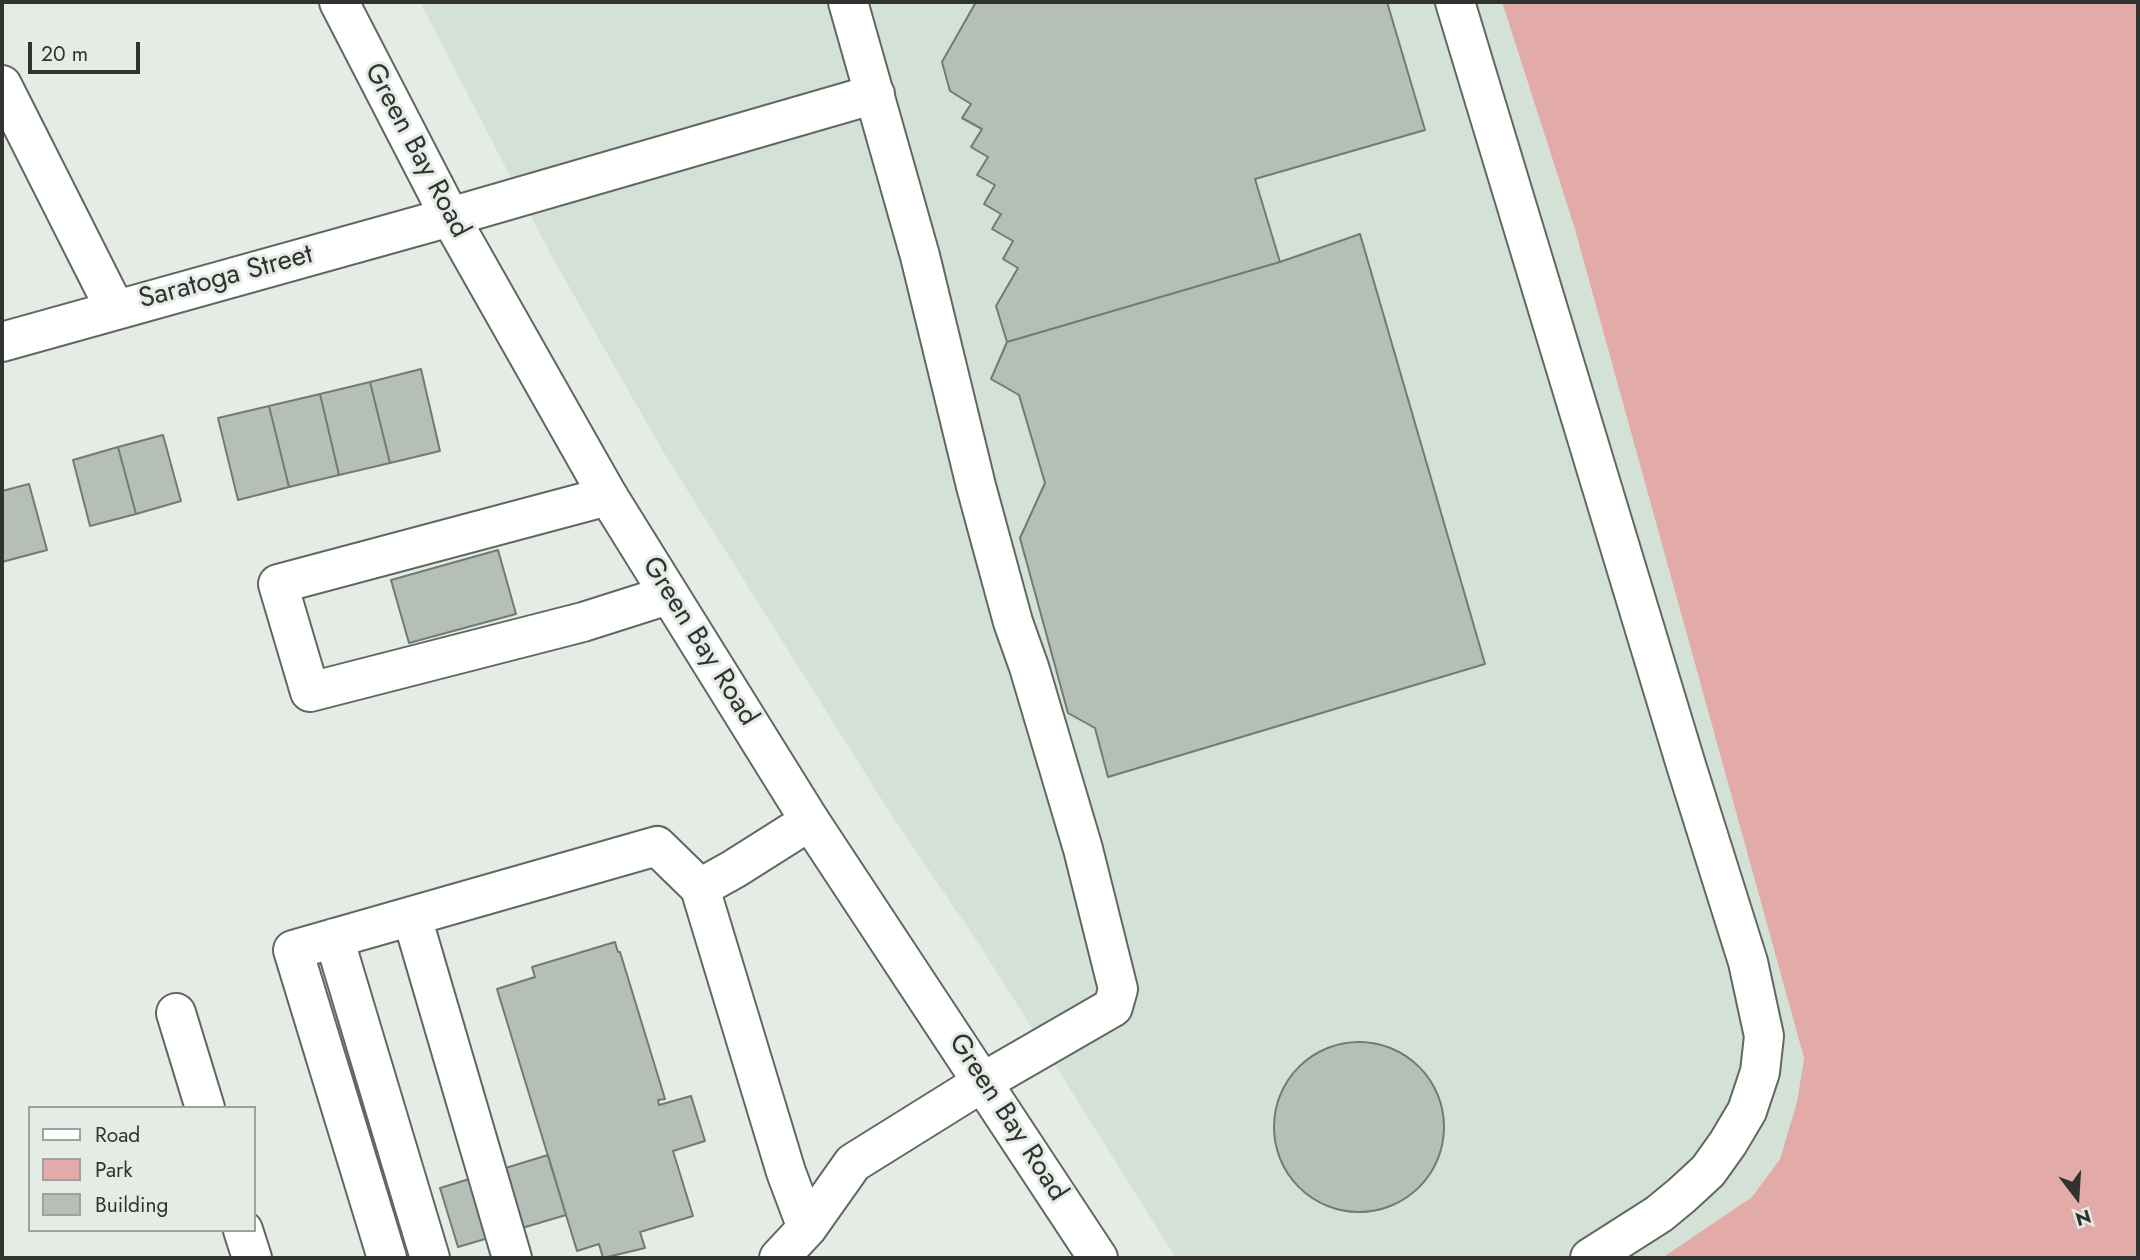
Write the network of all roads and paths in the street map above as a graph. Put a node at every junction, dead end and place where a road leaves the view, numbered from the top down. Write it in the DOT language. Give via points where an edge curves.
graph roads {
  1 [pos="339,2"];
  2 [pos="848,2"];
  3 [pos="1455,2"];
  4 [pos="2,85"];
  5 [pos="875,94"];
  6 [pos="450,217"];
  7 [pos="115,309"];
  8 [pos="2,342"];
  9 [pos="608,496"];
  10 [pos="668,595"];
  11 [pos="810,821"];
  12 [pos="700,888"];
  13 [pos="412,917"];
  14 [pos="334,938"];
  15 [pos="176,1013"];
  16 [pos="984,1082"];
  17 [pos="204,1106"];
  18 [pos="807,1228"];
  19 [pos="244,1232"];
  20 [pos="252,1258"];
  21 [pos="387,1258"];
  22 [pos="430,1258"];
  23 [pos="512,1258"];
  24 [pos="779,1258"];
  25 [pos="1098,1258"];
  26 [pos="1590,1258"];
  1 -- 6 [label="main road, Green Bay Road"];
  2 -- 5 [label="main road"];
  3 -- 26 [label="main road" via="1748,962 1764,1036 1760,1072 1747,1111 1708,1171 1659,1214"];
  4 -- 7 [label="main road"];
  5 -- 6 [label="main road, Saratoga Street"];
  5 -- 16 [label="main road" via="976,486 1083,849 1118,989 1113,1007"];
  6 -- 7 [label="main road, Saratoga Street"];
  6 -- 9 [label="main road, Green Bay Road"];
  7 -- 8 [label="main road, Saratoga Street"];
  9 -- 10 [label="main road, Green Bay Road"];
  9 -- 10 [label="main road" via="278,584 310,692 583,622"];
  10 -- 11 [label="main road, Green Bay Road"];
  11 -- 12 [label="main road"];
  11 -- 16 [label="main road, Green Bay Road"];
  12 -- 13 [label="main road" via="657,846"];
  12 -- 18 [label="main road"];
  13 -- 14 [label="main road"];
  13 -- 23 [label="main road"];
  14 -- 21 [label="main road" via="293,950"];
  14 -- 22 [label="main road"];
  15 -- 17 [label="main road"];
  16 -- 18 [label="main road" via="853,1163"];
  16 -- 25 [label="main road, Green Bay Road"];
  18 -- 24 [label="main road"];
  19 -- 20 [label="main road"];
}
